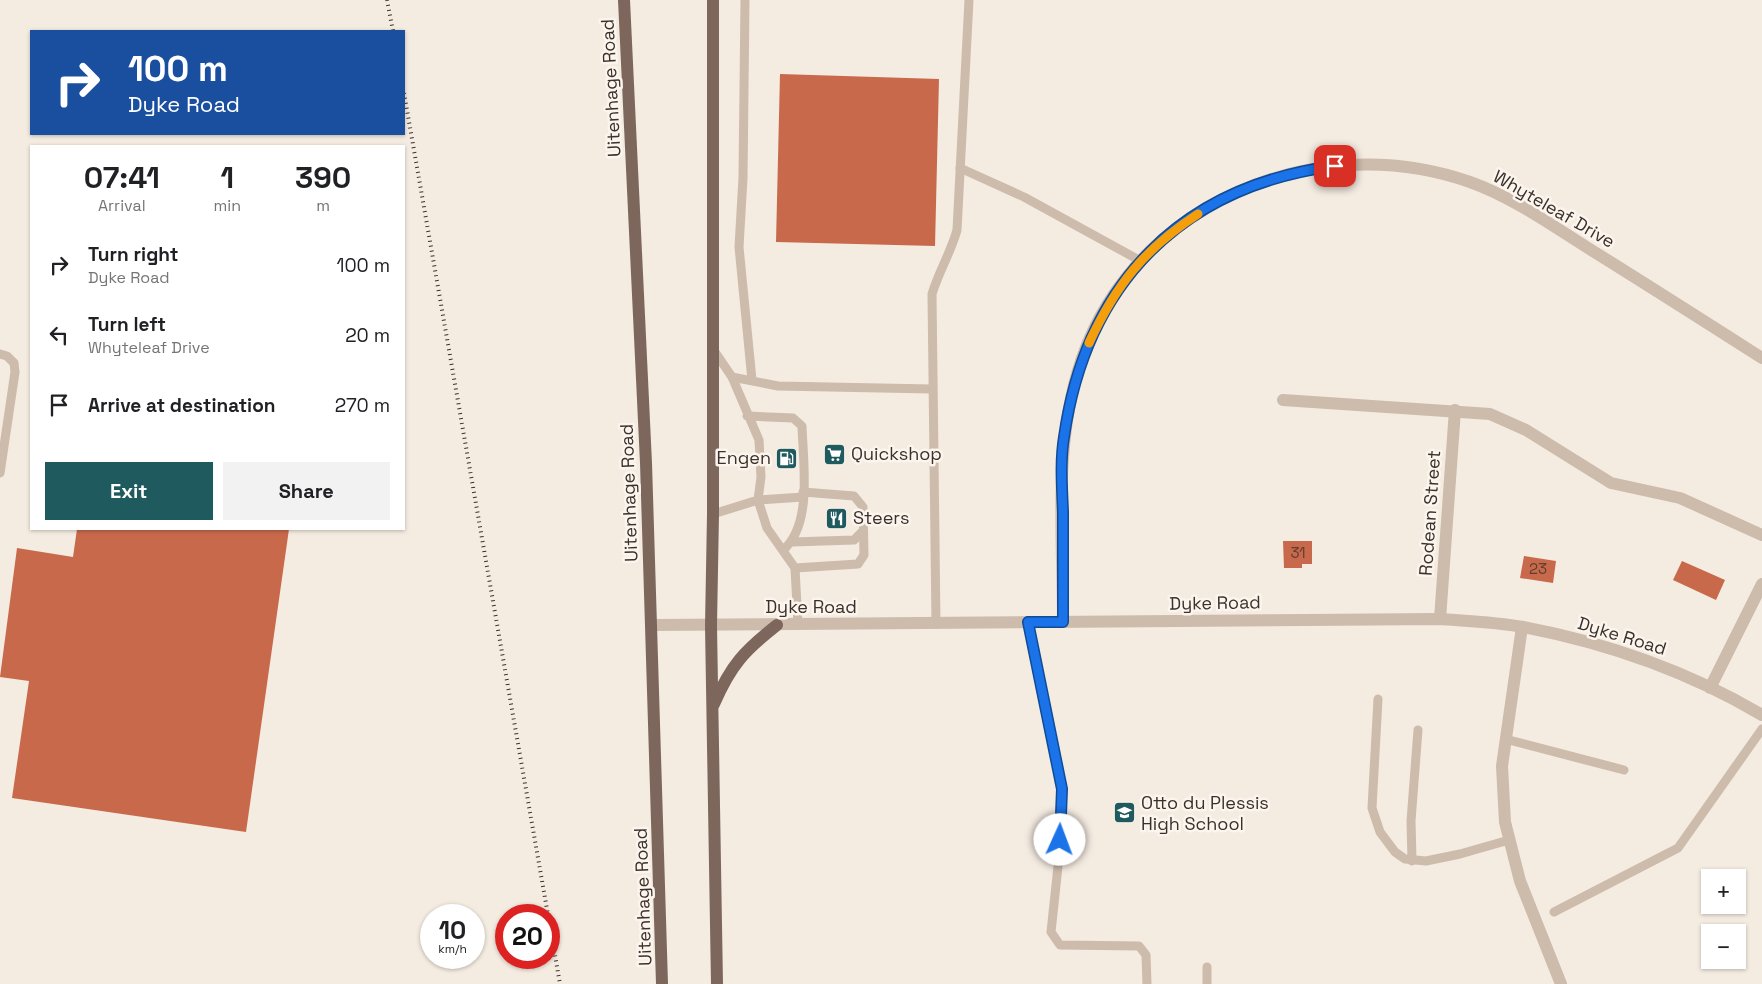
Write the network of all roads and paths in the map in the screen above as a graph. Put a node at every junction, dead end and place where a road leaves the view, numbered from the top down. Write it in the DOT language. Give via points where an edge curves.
graph roads {
  1 [pos="624,0"];
  2 [pos="713,0"];
  3 [pos="745,0"];
  4 [pos="969,0"];
  5 [pos="960,168"];
  6 [pos="1140,260"];
  7 [pos="713,349"];
  8 [pos="0,354"];
  9 [pos="1762,358"];
  10 [pos="732,377"];
  11 [pos="752,380"];
  12 [pos="932,389"];
  13 [pos="1282,400"];
  14 [pos="1455,410"];
  15 [pos="747,416"];
  16 [pos="3,434"];
  17 [pos="0,472"];
  18 [pos="803,495"];
  19 [pos="758,500"];
  20 [pos="713,514"];
  21 [pos="863,531"];
  22 [pos="1762,535"];
  23 [pos="792,542"];
  24 [pos="783,550"];
  25 [pos="795,568"];
  26 [pos="1762,584"];
  27 [pos="1440,619"];
  28 [pos="1028,622"];
  29 [pos="1063,622"];
  30 [pos="936,624"];
  31 [pos="652,625"];
  32 [pos="777,625"];
  33 [pos="798,625"];
  34 [pos="711,626"];
  35 [pos="1522,627"];
  36 [pos="1710,688"];
  37 [pos="1378,699"];
  38 [pos="713,708"];
  39 [pos="1762,716"];
  40 [pos="1762,729"];
  41 [pos="1418,730"];
  42 [pos="1505,739"];
  43 [pos="1624,770"];
  44 [pos="1509,840"];
  45 [pos="1412,861"];
  46 [pos="1554,912"];
  47 [pos="1207,967"];
  48 [pos="662,984"];
  49 [pos="716,984"];
  50 [pos="1147,984"];
  51 [pos="1207,984"];
  52 [pos="1561,984"];
  1 -- 31 [label="main road, Uitenhage Road"];
  2 -- 7 [label="main road"];
  3 -- 11 [label="lane" via="739,247"];
  4 -- 5 [label="lane"];
  5 -- 6 [label="lane" via="1024,197"];
  5 -- 12 [label="lane" via="957,230 932,294"];
  6 -- 9 [label="street, Whyteleaf Drive" via="1170,233 1210,206 1258,184 1321,168 1398,166 1462,180 1510,200"];
  6 -- 29 [label="street, Whyteleaf Drive" via="1101,316 1083,356 1071,400 1063,448"];
  7 -- 10 [label="lane"];
  7 -- 20 [label="main road"];
  8 -- 16 [label="lane" via="14,363"];
  10 -- 11 [label="lane"];
  10 -- 15 [label="lane"];
  11 -- 12 [label="lane" via="778,386"];
  12 -- 30 [label="lane"];
  13 -- 14 [label="street"];
  14 -- 22 [label="street" via="1490,414 1509,421 1617,485 1680,498"];
  14 -- 27 [label="street, Rodean Street"];
  15 -- 18 [label="lane" via="793,418 802,426"];
  15 -- 19 [label="lane" via="759,440 761,477"];
  16 -- 17 [label="lane"];
  18 -- 19 [label="lane"];
  18 -- 21 [label="lane" via="854,496 863,507"];
  18 -- 23 [label="lane" via="801,521"];
  19 -- 20 [label="lane"];
  19 -- 24 [label="lane" via="768,528"];
  20 -- 34 [label="main road"];
  21 -- 23 [label="lane" via="854,540"];
  21 -- 25 [label="lane" via="864,555 858,564"];
  23 -- 24 [label="lane"];
  24 -- 25 [label="lane"];
  25 -- 33 [label="lane"];
  26 -- 36 [label="street"];
  27 -- 29 [label="street, Dyke Road"];
  27 -- 35 [label="street, Dyke Road"];
  28 -- 29 [label="street, Dyke Road"];
  28 -- 30 [label="street, Dyke Road"];
  28 -- 50 [label="lane" via="1062,789 1060,857 1051,932 1060,945 1139,946 1146,955"];
  30 -- 33 [label="street, Dyke Road"];
  31 -- 34 [label="street, Dyke Road"];
  31 -- 48 [label="main road, Uitenhage Road"];
  32 -- 33 [label="street, Dyke Road"];
  32 -- 34 [label="street, Dyke Road"];
  32 -- 38 [label="main road" via="742,654 731,669"];
  34 -- 38 [label="main road"];
  35 -- 36 [label="street, Dyke Road" via="1630,655"];
  35 -- 42 [label="street"];
  36 -- 39 [label="street, Dyke Road"];
  37 -- 45 [label="lane" via="1372,808 1377,827 1387,842 1400,857"];
  38 -- 49 [label="main road"];
  40 -- 46 [label="lane" via="1678,848"];
  41 -- 45 [label="lane" via="1411,821"];
  42 -- 43 [label="lane"];
  42 -- 44 [label="street" via="1502,785"];
  44 -- 45 [label="lane" via="1440,859"];
  44 -- 52 [label="street" via="1520,881"];
  47 -- 51 [label="lane"];
}
